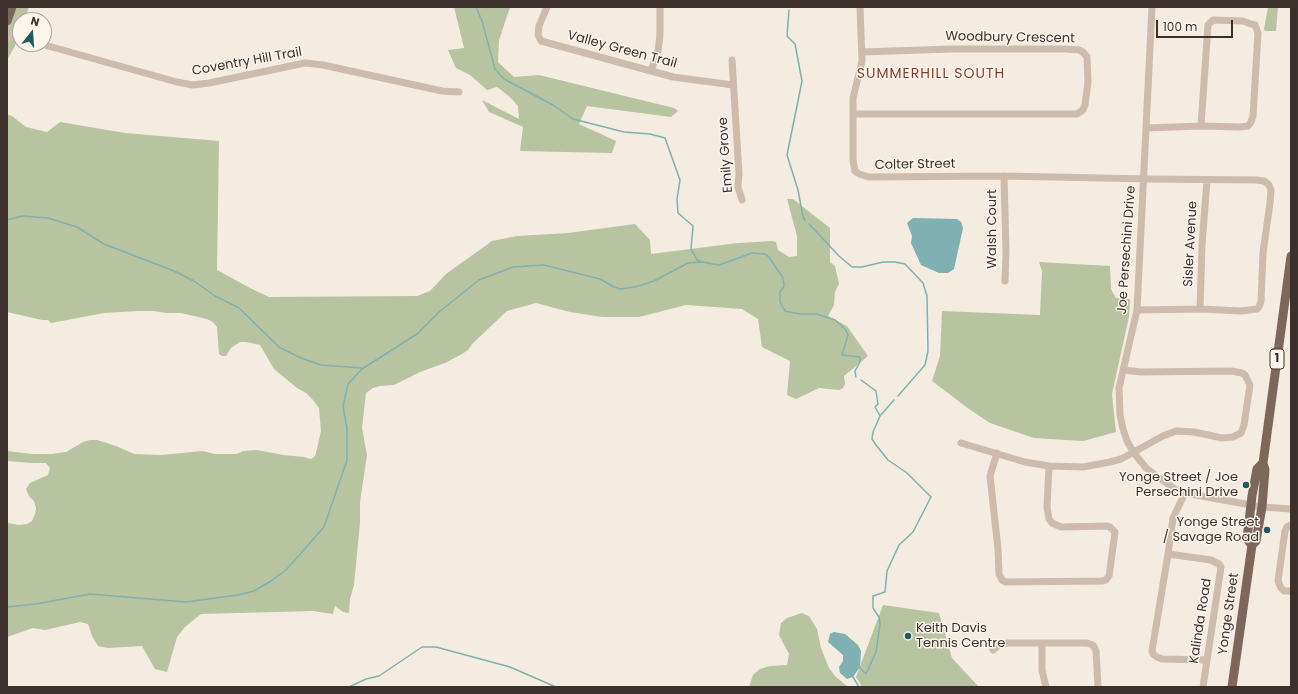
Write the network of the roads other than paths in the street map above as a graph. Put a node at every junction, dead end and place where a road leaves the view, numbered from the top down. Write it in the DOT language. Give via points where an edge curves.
graph roads {
  1 [pos="12,7"];
  2 [pos="547,7"];
  3 [pos="660,7"];
  4 [pos="860,7"];
  5 [pos="1152,7"];
  6 [pos="7,22"];
  7 [pos="52,47"];
  8 [pos="862,52"];
  9 [pos="732,60"];
  10 [pos="651,71"];
  11 [pos="733,85"];
  12 [pos="459,92"];
  13 [pos="854,114"];
  14 [pos="1202,126"];
  15 [pos="1146,128"];
  16 [pos="1004,176"];
  17 [pos="1143,179"];
  18 [pos="1207,180"];
  19 [pos="742,200"];
  20 [pos="1291,256"];
  21 [pos="1005,281"];
  22 [pos="1200,309"];
  23 [pos="1136,310"];
  24 [pos="1123,370"];
  25 [pos="961,443"];
  26 [pos="996,453"];
  27 [pos="1134,453"];
  28 [pos="1263,463"];
  29 [pos="1049,466"];
  30 [pos="1185,493"];
  31 [pos="1252,504"];
  32 [pos="1262,507"];
  33 [pos="1291,509"];
  34 [pos="1291,526"];
  35 [pos="1252,545"];
  36 [pos="1168,554"];
  37 [pos="1291,591"];
  38 [pos="1042,644"];
  39 [pos="993,650"];
  40 [pos="1207,660"];
  41 [pos="1046,687"];
  42 [pos="1098,687"];
  43 [pos="1203,687"];
  44 [pos="1232,687"];
  1 -- 6 [label="main road"];
  2 -- 10 [label="street, Valley Green Trail" via="539,26 538,35 541,41"];
  3 -- 10 [label="street" via="658,51"];
  4 -- 8 [label="street, Colter Street"];
  5 -- 15 [label="street, Joe Persechini Drive"];
  7 -- 12 [label="street, Coventry Hill Trail" via="193,85 306,63 442,91"];
  8 -- 13 [label="street, Colter Street" via="853,98"];
  8 -- 13 [label="street, Woodbury Crescent" via="966,49 1079,50 1087,57 1088,82 1085,105 1077,114"];
  9 -- 11 [label="street"];
  10 -- 11 [label="street, Valley Green Trail" via="673,77"];
  11 -- 19 [label="street, Emily Grove" via="738,189"];
  13 -- 16 [label="street, Colter Street" via="853,161 855,172 859,174 869,177"];
  14 -- 14 [label="street" via="1240,127 1248,126 1251,122 1258,33 1255,25 1243,21 1213,20 1208,25"];
  14 -- 15 [label="street"];
  15 -- 17 [label="street, Joe Persechini Drive"];
  16 -- 17 [label="street, Colter Street"];
  16 -- 21 [label="street, Walsh Court"];
  17 -- 18 [label="street, Colter Street"];
  17 -- 23 [label="street, Joe Persechini Drive"];
  18 -- 22 [label="street, Sisler Avenue"];
  18 -- 22 [label="street, Colter Street" via="1264,181 1271,190 1259,307 1241,311"];
  20 -- 28 [label="main road, Yonge Street / 1"];
  22 -- 23 [label="street"];
  23 -- 24 [label="street, Joe Persechini Drive"];
  24 -- 27 [label="street, Joe Persechini Drive" via="1120,416 1127,441"];
  24 -- 27 [label="street" via="1242,372 1250,385 1244,425 1238,436 1222,438 1176,431"];
  25 -- 26 [label="street"];
  26 -- 29 [label="street"];
  26 -- 29 [label="street" via="990,476 999,574 1002,580 1106,580 1110,572 1114,529 1107,526 1061,527 1052,523 1047,507"];
  27 -- 29 [label="street" via="1110,462 1083,467"];
  27 -- 30 [label="street, Joe Persechini Drive" via="1146,468 1176,490"];
  28 -- 31 [label="main road, Yonge Street / 1" via="1256,469"];
  28 -- 32 [label="main road, Yonge Street / 1" via="1265,470"];
  30 -- 31 [label="street, Joe Persechini Drive"];
  30 -- 36 [label="street" via="1173,518"];
  31 -- 32 [label="street, Joe Persechini Drive"];
  31 -- 35 [label="main road, Yonge Street / 1" via="1247,539"];
  32 -- 33 [label="street, Joe Persechini Drive"];
  32 -- 35 [label="main road, Yonge Street / 1" via="1256,541"];
  34 -- 37 [label="street" via="1285,531 1278,581 1281,588"];
  35 -- 44 [label="main road, Yonge Street / 1"];
  36 -- 40 [label="street, Kalinda Road" via="1211,560 1221,568"];
  36 -- 40 [label="street" via="1152,646 1153,654 1162,659"];
  38 -- 39 [label="street" via="1006,643"];
  38 -- 41 [label="street" via="1042,670"];
  38 -- 42 [label="street" via="1093,645 1096,651"];
  40 -- 43 [label="street, Kalinda Road"];
}
